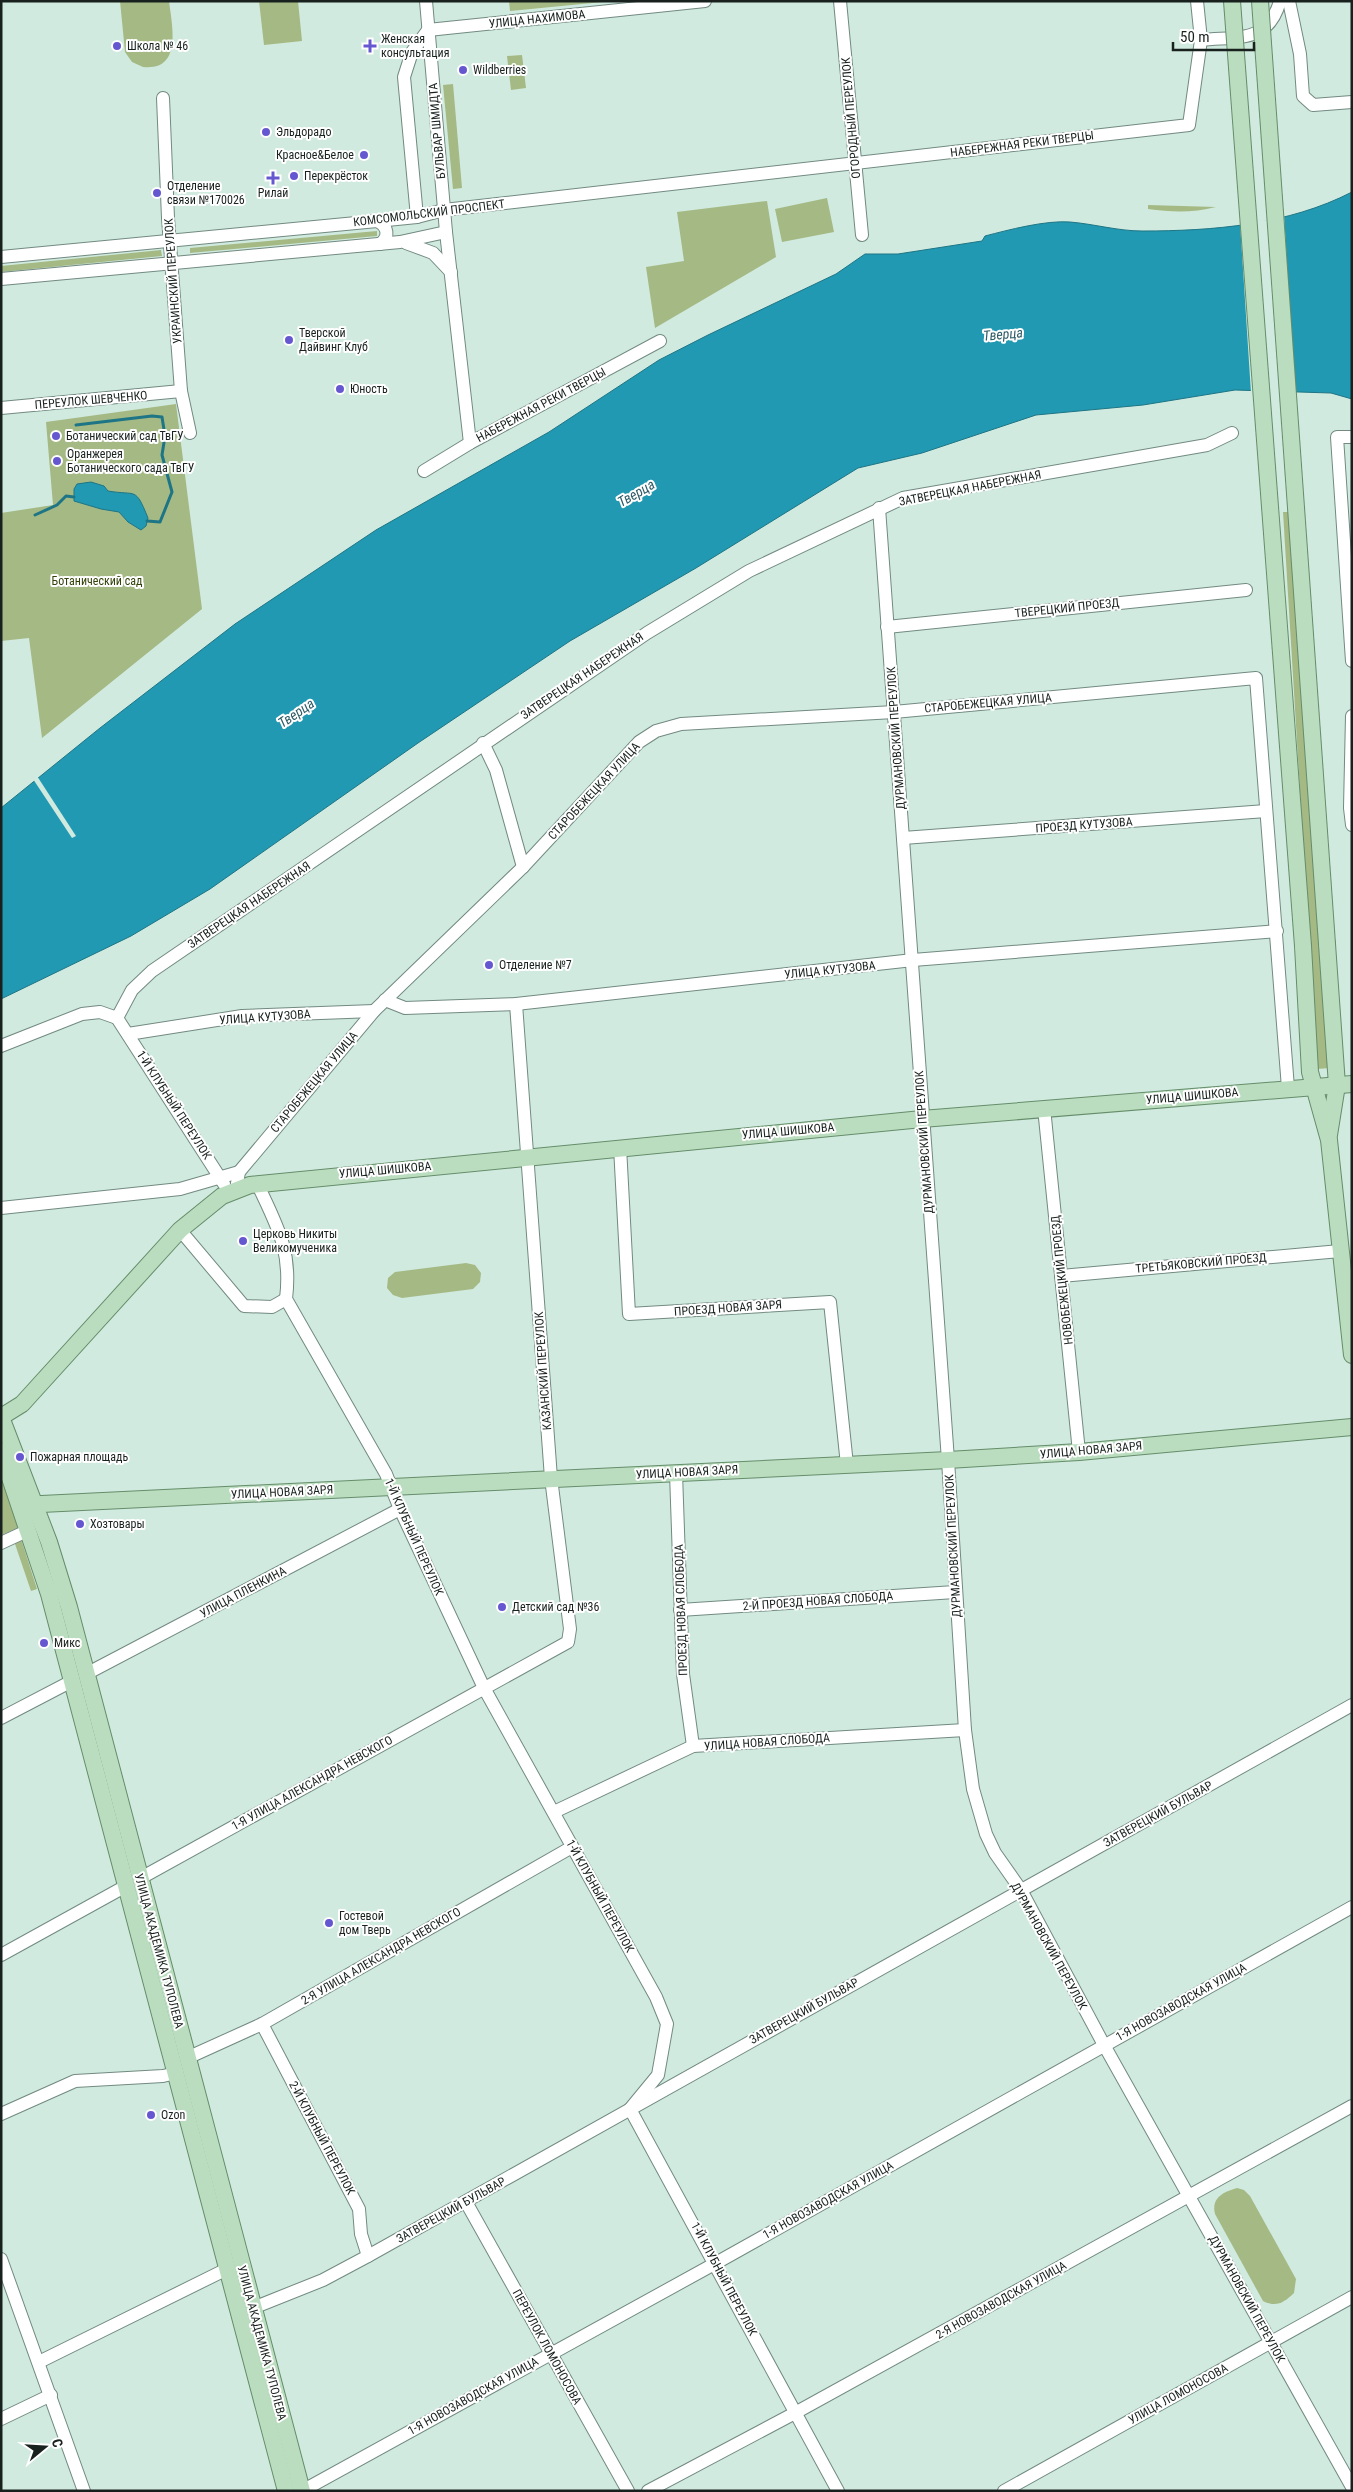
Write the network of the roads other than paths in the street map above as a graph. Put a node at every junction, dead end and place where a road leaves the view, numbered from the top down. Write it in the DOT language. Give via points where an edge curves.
graph roads {
  1 [pos="426,1"];
  2 [pos="705,1"];
  3 [pos="840,1"];
  4 [pos="1198,1"];
  5 [pos="1232,1"];
  6 [pos="1260,1"];
  7 [pos="1280,1"];
  8 [pos="1289,1"];
  9 [pos="428,30"];
  10 [pos="1201,40"];
  11 [pos="163,98"];
  12 [pos="1352,102"];
  13 [pos="856,163"];
  14 [pos="444,210"];
  15 [pos="417,217"];
  16 [pos="377,221"];
  17 [pos="446,232"];
  18 [pos="862,234"];
  19 [pos="170,240"];
  20 [pos="400,242"];
  21 [pos="380,244"];
  22 [pos="1,257"];
  23 [pos="172,263"];
  24 [pos="451,272"];
  25 [pos="1,279"];
  26 [pos="660,341"];
  27 [pos="181,391"];
  28 [pos="1,408"];
  29 [pos="190,433"];
  30 [pos="1232,433"];
  31 [pos="1352,437"];
  32 [pos="470,443"];
  33 [pos="424,471"];
  34 [pos="879,508"];
  35 [pos="1348,560"];
  36 [pos="1246,590"];
  37 [pos="887,627"];
  38 [pos="1352,661"];
  39 [pos="894,712"];
  40 [pos="1352,716"];
  41 [pos="483,743"];
  42 [pos="1351,808"];
  43 [pos="1266,811"];
  44 [pos="1352,825"];
  45 [pos="903,838"];
  46 [pos="523,867"];
  47 [pos="1277,932"];
  48 [pos="913,960"];
  49 [pos="385,1000"];
  50 [pos="516,1004"];
  51 [pos="374,1011"];
  52 [pos="117,1018"];
  53 [pos="128,1034"];
  54 [pos="1,1046"];
  55 [pos="1344,1085"];
  56 [pos="1313,1087"];
  57 [pos="1288,1088"];
  58 [pos="1044,1108"];
  59 [pos="922,1118"];
  60 [pos="1328,1140"];
  61 [pos="620,1147"];
  62 [pos="526,1157"];
  63 [pos="257,1183"];
  64 [pos="228,1187"];
  65 [pos="1,1208"];
  66 [pos="180,1230"];
  67 [pos="1340,1251"];
  68 [pos="1061,1276"];
  69 [pos="286,1299"];
  70 [pos="1352,1355"];
  71 [pos="1,1417"];
  72 [pos="1352,1427"];
  73 [pos="1,1451"];
  74 [pos="1079,1452"];
  75 [pos="948,1460"];
  76 [pos="846,1465"];
  77 [pos="676,1473"];
  78 [pos="551,1478"];
  79 [pos="391,1487"];
  80 [pos="28,1505"];
  81 [pos="400,1509"];
  82 [pos="29,1530"];
  83 [pos="47,1536"];
  84 [pos="1,1543"];
  85 [pos="955,1592"];
  86 [pos="680,1610"];
  87 [pos="79,1678"];
  88 [pos="484,1688"];
  89 [pos="1352,1705"];
  90 [pos="1,1718"];
  91 [pos="965,1730"];
  92 [pos="693,1746"];
  93 [pos="554,1812"];
  94 [pos="572,1847"];
  95 [pos="133,1882"];
  96 [pos="1021,1890"];
  97 [pos="1352,1907"];
  98 [pos="1,1955"];
  99 [pos="262,2024"];
  100 [pos="1104,2045"];
  101 [pos="187,2058"];
  102 [pos="176,2073"];
  103 [pos="1352,2106"];
  104 [pos="630,2109"];
  105 [pos="1,2114"];
  106 [pos="1190,2196"];
  107 [pos="466,2202"];
  108 [pos="368,2256"];
  109 [pos="1,2259"];
  110 [pos="716,2263"];
  111 [pos="227,2269"];
  112 [pos="234,2296"];
  113 [pos="1352,2297"];
  114 [pos="253,2308"];
  115 [pos="1271,2342"];
  116 [pos="551,2354"];
  117 [pos="39,2362"];
  118 [pos="51,2395"];
  119 [pos="795,2413"];
  120 [pos="1,2419"];
  121 [pos="1352,2487"];
  122 [pos="84,2491"];
  123 [pos="286,2491"];
  124 [pos="302,2491"];
  125 [pos="628,2491"];
  126 [pos="648,2491"];
  127 [pos="838,2491"];
  128 [pos="1004,2491"];
  1 -- 9 [label="street, БУЛЬВАР ШМИДТА"];
  2 -- 9 [label="street, УЛИЦА НАХИМОВА"];
  3 -- 13 [label="street, ОГОРОДНЫЙ ПЕРЕУЛОК"];
  4 -- 10 [label="street"];
  5 -- 56 [label="main road, bridge"];
  6 -- 55 [label="main road, bridge" via="1327,944"];
  7 -- 10 [label="street" via="1268,28 1254,35"];
  8 -- 12 [label="street" via="1300,54 1303,96 1314,105"];
  9 -- 14 [label="street, БУЛЬВАР ШМИДТА"];
  9 -- 15 [label="street" via="412,52 404,76"];
  10 -- 13 [label="street, НАБЕРЕЖНАЯ РЕКИ ТВЕРЦЫ" via="1189,125"];
  11 -- 19 [label="street, УКРАИНСКИЙ ПЕРЕУЛОК"];
  13 -- 14 [label="street, КОМСОМОЛЬСКИЙ ПРОСПЕКТ"];
  13 -- 18 [label="street, ОГОРОДНЫЙ ПЕРЕУЛОК"];
  14 -- 15 [label="street, КОМСОМОЛЬСКИЙ ПРОСПЕКТ"];
  14 -- 17 [label="street, БУЛЬВАР ШМИДТА"];
  15 -- 16 [label="street, КОМСОМОЛЬСКИЙ ПРОСПЕКТ"];
  16 -- 19 [label="street, КОМСОМОЛЬСКИЙ ПРОСПЕКТ"];
  16 -- 21 [label="street" via="387,232"];
  17 -- 20 [label="street, КОМСОМОЛЬСКИЙ ПРОСПЕКТ"];
  17 -- 24 [label="street, БУЛЬВАР ШМИДТА"];
  19 -- 22 [label="street, КОМСОМОЛЬСКИЙ ПРОСПЕКТ"];
  19 -- 23 [label="street, УКРАИНСКИЙ ПЕРЕУЛОК"];
  20 -- 21 [label="street, КОМСОМОЛЬСКИЙ ПРОСПЕКТ"];
  20 -- 24 [label="street, КОМСОМОЛЬСКИЙ ПРОСПЕКТ" via="429,250"];
  21 -- 23 [label="street, КОМСОМОЛЬСКИЙ ПРОСПЕКТ"];
  23 -- 25 [label="street, КОМСОМОЛЬСКИЙ ПРОСПЕКТ"];
  23 -- 27 [label="street, УКРАИНСКИЙ ПЕРЕУЛОК"];
  24 -- 32 [label="street, БУЛЬВАР ШМИДТА"];
  26 -- 32 [label="street, НАБЕРЕЖНАЯ РЕКИ ТВЕРЦЫ"];
  27 -- 28 [label="street, ПЕРЕУЛОК ШЕВЧЕНКО"];
  27 -- 29 [label="street, УКРАИНСКИЙ ПЕРЕУЛОК"];
  30 -- 34 [label="street, ЗАТВЕРЕЦКАЯ НАБЕРЕЖНАЯ" via="1207,445 903,498"];
  31 -- 35 [label="street" via="1337,437"];
  32 -- 33 [label="street, НАБЕРЕЖНАЯ РЕКИ ТВЕРЦЫ"];
  34 -- 37 [label="street, ДУРМАНОВСКИЙ ПЕРЕУЛОК"];
  34 -- 41 [label="street, ЗАТВЕРЕЦКАЯ НАБЕРЕЖНАЯ" via="749,571 646,632"];
  35 -- 38 [label="street"];
  36 -- 37 [label="street, ТВЕРЕЦКИЙ ПРОЕЗД"];
  37 -- 39 [label="street, ДУРМАНОВСКИЙ ПЕРЕУЛОК"];
  39 -- 43 [label="street, СТАРОБЕЖЕЦКАЯ УЛИЦА" via="1256,678"];
  39 -- 45 [label="street, ДУРМАНОВСКИЙ ПЕРЕУЛОК"];
  39 -- 46 [label="street, СТАРОБЕЖЕЦКАЯ УЛИЦА" via="681,724 656,731 628,753"];
  40 -- 42 [label="street"];
  41 -- 46 [label="street" via="496,770"];
  41 -- 52 [label="street, ЗАТВЕРЕЦКАЯ НАБЕРЕЖНАЯ" via="152,971 132,990"];
  42 -- 44 [label="street"];
  43 -- 45 [label="street, ПРОЕЗД КУТУЗОВА"];
  43 -- 47 [label="street"];
  45 -- 48 [label="street, ДУРМАНОВСКИЙ ПЕРЕУЛОК"];
  46 -- 49 [label="street, СТАРОБЕЖЕЦКАЯ УЛИЦА"];
  47 -- 48 [label="street, УЛИЦА КУТУЗОВА"];
  47 -- 57 [label="street"];
  48 -- 50 [label="street, УЛИЦА КУТУЗОВА"];
  48 -- 59 [label="street, ДУРМАНОВСКИЙ ПЕРЕУЛОК"];
  49 -- 50 [label="street, УЛИЦА КУТУЗОВА" via="405,1008"];
  49 -- 51 [label="street, СТАРОБЕЖЕЦКАЯ УЛИЦА"];
  50 -- 62 [label="street, КАЗАНСКИЙ ПЕРЕУЛОК"];
  51 -- 53 [label="street, УЛИЦА КУТУЗОВА" via="242,1016"];
  51 -- 64 [label="street, СТАРОБЕЖЕЦКАЯ УЛИЦА"];
  52 -- 53 [label="street, 1-Й КЛУБНЫЙ ПЕРЕУЛОК"];
  52 -- 54 [label="street" via="100,1012 82,1014"];
  53 -- 64 [label="street, 1-Й КЛУБНЫЙ ПЕРЕУЛОК"];
  55 -- 56 [label="main road, УЛИЦА ШИШКОВА"];
  55 -- 60 [label="main road"];
  56 -- 57 [label="main road, УЛИЦА ШИШКОВА"];
  56 -- 60 [label="main road"];
  57 -- 58 [label="main road, УЛИЦА ШИШКОВА"];
  58 -- 59 [label="main road, УЛИЦА ШИШКОВА"];
  58 -- 68 [label="street, НОВОБЕЖЕЦКИЙ ПРОЕЗД"];
  59 -- 61 [label="main road, УЛИЦА ШИШКОВА"];
  59 -- 75 [label="street, ДУРМАНОВСКИЙ ПЕРЕУЛОК"];
  60 -- 67 [label="main road"];
  61 -- 62 [label="main road, УЛИЦА ШИШКОВА"];
  61 -- 76 [label="street, ПРОЕЗД НОВАЯ ЗАРЯ" via="628,1314 830,1302"];
  62 -- 63 [label="main road, УЛИЦА ШИШКОВА"];
  62 -- 78 [label="street, КАЗАНСКИЙ ПЕРЕУЛОК"];
  63 -- 64 [label="main road, УЛИЦА ШИШКОВА"];
  63 -- 69 [label="street" via="285,1249 289,1273"];
  64 -- 65 [label="street, УЛИЦА ШИШКОВА"];
  64 -- 66 [label="main road"];
  66 -- 69 [label="street" via="244,1306 272,1307"];
  66 -- 71 [label="main road" via="22,1404"];
  67 -- 68 [label="street, ТРЕТЬЯКОВСКИЙ ПРОЕЗД"];
  67 -- 70 [label="main road"];
  68 -- 74 [label="street, НОВОБЕЖЕЦКИЙ ПРОЕЗД"];
  69 -- 79 [label="street, 1-Й КЛУБНЫЙ ПЕРЕУЛОК"];
  71 -- 80 [label="main road, УЛИЦА АКАДЕМИКА ТУПОЛЕВА"];
  72 -- 74 [label="main road, УЛИЦА НОВАЯ ЗАРЯ"];
  73 -- 80 [label="main road, УЛИЦА АКАДЕМИКА ТУПОЛЕВА"];
  74 -- 75 [label="main road, УЛИЦА НОВАЯ ЗАРЯ"];
  75 -- 76 [label="main road, УЛИЦА НОВАЯ ЗАРЯ"];
  75 -- 85 [label="street, ДУРМАНОВСКИЙ ПЕРЕУЛОК"];
  76 -- 77 [label="main road, УЛИЦА НОВАЯ ЗАРЯ"];
  77 -- 78 [label="main road, УЛИЦА НОВАЯ ЗАРЯ"];
  77 -- 86 [label="street, ПРОЕЗД НОВАЯ СЛОБОДА"];
  78 -- 79 [label="main road, УЛИЦА НОВАЯ ЗАРЯ"];
  78 -- 88 [label="street, КАЗАНСКИЙ ПЕРЕУЛОК" via="570,1629 568,1642"];
  79 -- 80 [label="main road, УЛИЦА НОВАЯ ЗАРЯ"];
  79 -- 81 [label="street, 1-Й КЛУБНЫЙ ПЕРЕУЛОК"];
  80 -- 82 [label="main road, УЛИЦА АКАДЕМИКА ТУПОЛЕВА"];
  80 -- 83 [label="main road, УЛИЦА АКАДЕМИКА ТУПОЛЕВА"];
  81 -- 87 [label="street, УЛИЦА ПЛЕНКИНА"];
  81 -- 88 [label="street, 1-Й КЛУБНЫЙ ПЕРЕУЛОК"];
  82 -- 83 [label="main road"];
  82 -- 84 [label="street"];
  82 -- 87 [label="main road, УЛИЦА АКАДЕМИКА ТУПОЛЕВА"];
  83 -- 87 [label="main road, УЛИЦА АКАДЕМИКА ТУПОЛЕВА"];
  85 -- 86 [label="street, 2-Й ПРОЕЗД НОВАЯ СЛОБОДА"];
  85 -- 91 [label="street, ДУРМАНОВСКИЙ ПЕРЕУЛОК"];
  86 -- 92 [label="street, ПРОЕЗД НОВАЯ СЛОБОДА" via="683,1674"];
  87 -- 90 [label="street, УЛИЦА ПЛЕНКИНА"];
  87 -- 95 [label="main road, УЛИЦА АКАДЕМИКА ТУПОЛЕВА"];
  88 -- 93 [label="street, 1-Й КЛУБНЫЙ ПЕРЕУЛОК"];
  88 -- 95 [label="street, 1-Я УЛИЦА АЛЕКСАНДРА НЕВСКОГО"];
  89 -- 96 [label="street, ЗАТВЕРЕЦКИЙ БУЛЬВАР"];
  91 -- 92 [label="street, УЛИЦА НОВАЯ СЛОБОДА"];
  91 -- 96 [label="street, ДУРМАНОВСКИЙ ПЕРЕУЛОК" via="973,1789 986,1834 994,1853"];
  92 -- 93 [label="street, УЛИЦА НОВАЯ СЛОБОДА"];
  93 -- 94 [label="street, 1-Й КЛУБНЫЙ ПЕРЕУЛОК"];
  94 -- 99 [label="street, 2-Я УЛИЦА АЛЕКСАНДРА НЕВСКОГО"];
  94 -- 104 [label="street, 1-Й КЛУБНЫЙ ПЕРЕУЛОК" via="656,1997 667,2024 658,2075"];
  95 -- 98 [label="street, 1-Я УЛИЦА АЛЕКСАНДРА НЕВСКОГО"];
  95 -- 101 [label="main road, УЛИЦА АКАДЕМИКА ТУПОЛЕВА" via="144,1897"];
  95 -- 102 [label="main road, УЛИЦА АКАДЕМИКА ТУПОЛЕВА"];
  96 -- 100 [label="street, ДУРМАНОВСКИЙ ПЕРЕУЛОК"];
  96 -- 104 [label="street, ЗАТВЕРЕЦКИЙ БУЛЬВАР"];
  97 -- 100 [label="street, 1-Я НОВОЗАВОДСКАЯ УЛИЦА"];
  99 -- 101 [label="street, 2-Я УЛИЦА АЛЕКСАНДРА НЕВСКОГО"];
  99 -- 108 [label="street, 2-Й КЛУБНЫЙ ПЕРЕУЛОК" via="359,2209 361,2234"];
  100 -- 106 [label="street, ДУРМАНОВСКИЙ ПЕРЕУЛОК"];
  100 -- 110 [label="street, 1-Я НОВОЗАВОДСКАЯ УЛИЦА"];
  101 -- 114 [label="main road, УЛИЦА АКАДЕМИКА ТУПОЛЕВА"];
  102 -- 105 [label="street" via="75,2082"];
  102 -- 111 [label="main road, УЛИЦА АКАДЕМИКА ТУПОЛЕВА"];
  103 -- 106 [label="street, 2-Я НОВОЗАВОДСКАЯ УЛИЦА"];
  104 -- 107 [label="street, ЗАТВЕРЕЦКИЙ БУЛЬВАР"];
  104 -- 110 [label="street, 1-Й КЛУБНЫЙ ПЕРЕУЛОК"];
  106 -- 115 [label="street, ДУРМАНОВСКИЙ ПЕРЕУЛОК"];
  106 -- 119 [label="street, 2-Я НОВОЗАВОДСКАЯ УЛИЦА"];
  107 -- 108 [label="street, ЗАТВЕРЕЦКИЙ БУЛЬВАР"];
  107 -- 116 [label="street, ПЕРЕУЛОК ЛОМОНОСОВА"];
  108 -- 114 [label="street, ЗАТВЕРЕЦКИЙ БУЛЬВАР" via="323,2280"];
  109 -- 117 [label="street"];
  110 -- 116 [label="street, 1-Я НОВОЗАВОДСКАЯ УЛИЦА"];
  110 -- 119 [label="street, 1-Й КЛУБНЫЙ ПЕРЕУЛОК"];
  111 -- 112 [label="main road, УЛИЦА АКАДЕМИКА ТУПОЛЕВА"];
  111 -- 117 [label="street"];
  112 -- 114 [label="main road" via="243,2306"];
  112 -- 123 [label="main road, УЛИЦА АКАДЕМИКА ТУПОЛЕВА"];
  113 -- 115 [label="street, УЛИЦА ЛОМОНОСОВА"];
  114 -- 124 [label="main road, УЛИЦА АКАДЕМИКА ТУПОЛЕВА"];
  115 -- 121 [label="street, ДУРМАНОВСКИЙ ПЕРЕУЛОК"];
  115 -- 128 [label="street, УЛИЦА ЛОМОНОСОВА"];
  116 -- 124 [label="street, 1-Я НОВОЗАВОДСКАЯ УЛИЦА"];
  116 -- 125 [label="street, ПЕРЕУЛОК ЛОМОНОСОВА"];
  117 -- 118 [label="street"];
  118 -- 120 [label="street"];
  118 -- 122 [label="street"];
  119 -- 126 [label="street, 2-Я НОВОЗАВОДСКАЯ УЛИЦА"];
  119 -- 127 [label="street, 1-Й КЛУБНЫЙ ПЕРЕУЛОК"];
}
